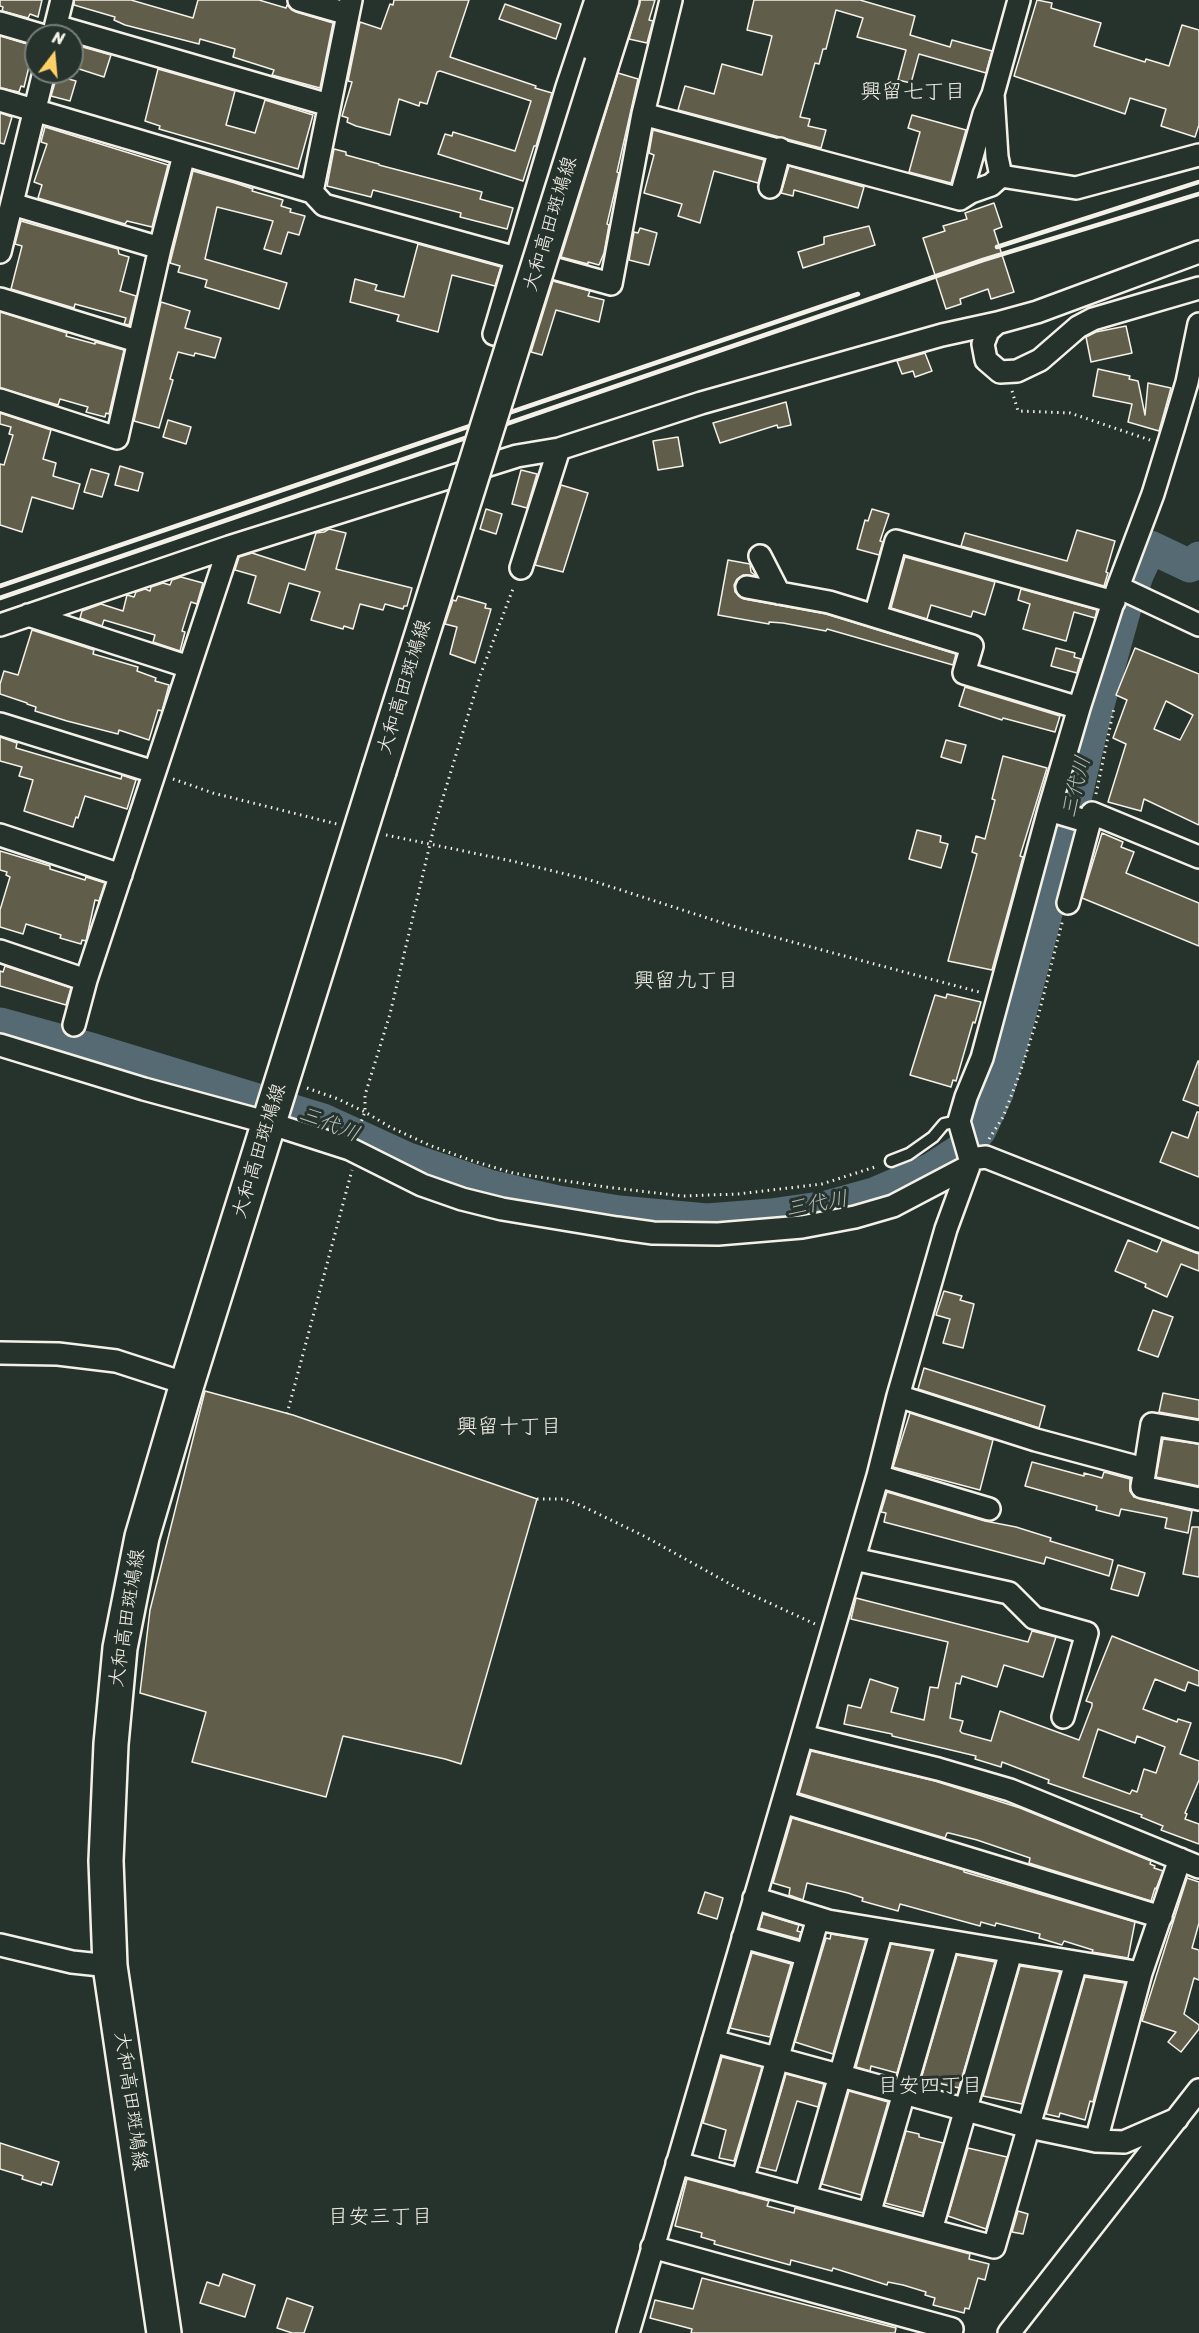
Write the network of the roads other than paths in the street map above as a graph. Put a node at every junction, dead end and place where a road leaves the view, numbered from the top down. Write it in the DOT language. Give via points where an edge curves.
graph roads {
  1 [pos="62,0"];
  2 [pos="299,0"];
  3 [pos="596,0"];
  4 [pos="622,0"];
  5 [pos="671,0"];
  6 [pos="1019,0"];
  7 [pos="350,7"];
  8 [pos="0,23"];
  9 [pos="54,24"];
  10 [pos="24,28"];
  11 [pos="84,42"];
  12 [pos="41,84"];
  13 [pos="993,94"];
  14 [pos="0,100"];
  15 [pos="329,105"];
  16 [pos="34,110"];
  17 [pos="643,114"];
  18 [pos="780,149"];
  19 [pos="184,155"];
  20 [pos="1199,155"];
  21 [pos="1001,176"];
  22 [pos="770,187"];
  23 [pos="312,192"];
  24 [pos="9,193"];
  25 [pos="960,199"];
  26 [pos="160,248"];
  27 [pos="0,252"];
  28 [pos="1199,252"];
  29 [pos="518,257"];
  30 [pos="1199,288"];
  31 [pos="0,299"];
  32 [pos="998,323"];
  33 [pos="1199,324"];
  34 [pos="494,334"];
  35 [pos="137,341"];
  36 [pos="0,400"];
  37 [pos="559,449"];
  38 [pos="229,547"];
  39 [pos="760,556"];
  40 [pos="521,568"];
  41 [pos="747,587"];
  42 [pos="1118,592"];
  43 [pos="779,593"];
  44 [pos="28,615"];
  45 [pos="875,616"];
  46 [pos="0,625"];
  47 [pos="1199,625"];
  48 [pos="189,667"];
  49 [pos="1079,708"];
  50 [pos="0,724"];
  51 [pos="154,772"];
  52 [pos="1054,811"];
  53 [pos="1087,818"];
  54 [pos="0,835"];
  55 [pos="1199,857"];
  56 [pos="121,875"];
  57 [pos="1068,903"];
  58 [pos="0,951"];
  59 [pos="87,980"];
  60 [pos="74,1025"];
  61 [pos="0,1045"];
  62 [pos="959,1121"];
  63 [pos="269,1123"];
  64 [pos="891,1161"];
  65 [pos="970,1163"];
  66 [pos="1199,1241"];
  67 [pos="0,1353"];
  68 [pos="187,1384"];
  69 [pos="898,1396"];
  70 [pos="1199,1432"];
  71 [pos="1144,1469"];
  72 [pos="878,1476"];
  73 [pos="1199,1499"];
  74 [pos="989,1509"];
  75 [pos="854,1559"];
  76 [pos="1063,1717"];
  77 [pos="803,1736"];
  78 [pos="783,1802"];
  79 [pos="1190,1863"];
  80 [pos="754,1898"];
  81 [pos="1161,1917"];
  82 [pos="818,1918"];
  83 [pos="882,1930"];
  84 [pos="743,1937"];
  85 [pos="948,1941"];
  86 [pos="0,1945"];
  87 [pos="1011,1952"];
  88 [pos="807,1955"];
  89 [pos="1076,1963"];
  90 [pos="110,1966"];
  91 [pos="1141,1974"];
  92 [pos="713,2041"];
  93 [pos="777,2059"];
  94 [pos="840,2076"];
  95 [pos="1199,2090"];
  96 [pos="904,2093"];
  97 [pos="967,2110"];
  98 [pos="1177,2119"];
  99 [pos="1029,2127"];
  100 [pos="1096,2141"];
  101 [pos="677,2163"];
  102 [pos="742,2181"];
  103 [pos="805,2197"];
  104 [pos="869,2214"];
  105 [pos="931,2230"];
  106 [pos="652,2247"];
  107 [pos="164,2333"];
  108 [pos="628,2333"];
  109 [pos="948,2333"];
  110 [pos="1010,2333"];
  1 -- 9 [label="street"];
  2 -- 7 [label="street"];
  3 -- 29 [label="street"];
  4 -- 63 [label="main road, 大和高田斑鳩線, bridge"];
  5 -- 17 [label="street"];
  6 -- 13 [label="street"];
  7 -- 15 [label="street"];
  8 -- 10 [label="street"];
  11 -- 15 [label="street"];
  12 -- 16 [label="street"];
  13 -- 21 [label="street"];
  13 -- 25 [label="street"];
  14 -- 16 [label="street"];
  15 -- 23 [label="street"];
  16 -- 19 [label="street"];
  16 -- 24 [label="street"];
  17 -- 18 [label="street"];
  17 -- 29 [label="street" via="611,284"];
  18 -- 22 [label="street"];
  18 -- 25 [label="street"];
  19 -- 23 [label="street"];
  19 -- 26 [label="street"];
  20 -- 21 [label="street" via="1076,188"];
  21 -- 25 [label="street"];
  23 -- 29 [label="street" via="324,205"];
  24 -- 26 [label="street"];
  24 -- 27 [label="street"];
  26 -- 35 [label="street"];
  28 -- 32 [label="street"];
  29 -- 34 [label="street"];
  30 -- 32 [label="street" via="1093,319 1040,360 1017,371 1000,372 986,360 983,344 988,331"];
  31 -- 35 [label="street"];
  32 -- 37 [label="street" via="942,335 724,397"];
  33 -- 42 [label="street" via="1168,446"];
  35 -- 36 [label="street" via="117,438"];
  37 -- 38 [label="street" via="517,456"];
  37 -- 40 [label="street"];
  38 -- 44 [label="street"];
  38 -- 48 [label="street"];
  39 -- 43 [label="street"];
  41 -- 43 [label="street"];
  42 -- 45 [label="street" via="896,541"];
  42 -- 47 [label="street" via="1146,599"];
  42 -- 49 [label="street"];
  43 -- 45 [label="street"];
  44 -- 46 [label="street"];
  44 -- 48 [label="street"];
  45 -- 49 [label="street" via="972,646 964,673"];
  48 -- 51 [label="street"];
  49 -- 52 [label="street"];
  50 -- 51 [label="street"];
  51 -- 56 [label="street"];
  52 -- 53 [label="street"];
  52 -- 62 [label="street" via="982,1058"];
  53 -- 55 [label="street"];
  53 -- 57 [label="street"];
  54 -- 56 [label="street"];
  56 -- 59 [label="street"];
  58 -- 59 [label="street"];
  59 -- 60 [label="street"];
  61 -- 63 [label="street"];
  62 -- 64 [label="lane" via="944,1124 909,1154"];
  62 -- 65 [label="street"];
  63 -- 65 [label="street" via="350,1149 422,1185 462,1199 559,1219 664,1233 718,1234 802,1227 855,1217 893,1206"];
  63 -- 68 [label="main road, 大和高田斑鳩線"];
  65 -- 66 [label="street" via="986,1157"];
  65 -- 69 [label="street" via="946,1229"];
  67 -- 68 [label="street" via="116,1361"];
  68 -- 90 [label="main road, 大和高田斑鳩線" via="142,1537 120,1648 106,1861"];
  69 -- 71 [label="street"];
  69 -- 72 [label="street"];
  70 -- 71 [label="street" via="1152,1424"];
  71 -- 73 [label="street" via="1142,1487"];
  72 -- 74 [label="street"];
  72 -- 75 [label="street"];
  75 -- 76 [label="street" via="1009,1593 1034,1617 1087,1633"];
  75 -- 77 [label="street"];
  77 -- 78 [label="street"];
  77 -- 79 [label="street" via="1010,1790"];
  78 -- 80 [label="street"];
  78 -- 81 [label="street"];
  79 -- 81 [label="street"];
  80 -- 82 [label="street"];
  80 -- 84 [label="street"];
  81 -- 91 [label="street"];
  82 -- 83 [label="street"];
  82 -- 88 [label="street"];
  83 -- 85 [label="street"];
  83 -- 94 [label="street"];
  84 -- 88 [label="street"];
  84 -- 92 [label="street"];
  85 -- 87 [label="street"];
  85 -- 96 [label="street"];
  86 -- 90 [label="street" via="72,1962"];
  87 -- 89 [label="street"];
  87 -- 97 [label="street"];
  88 -- 93 [label="street"];
  89 -- 91 [label="street"];
  89 -- 99 [label="street"];
  90 -- 107 [label="main road, 大和高田斑鳩線"];
  91 -- 100 [label="street"];
  92 -- 93 [label="street"];
  92 -- 101 [label="street"];
  93 -- 94 [label="street"];
  93 -- 102 [label="street"];
  94 -- 96 [label="street"];
  94 -- 103 [label="street"];
  95 -- 98 [label="street"];
  96 -- 97 [label="street"];
  96 -- 104 [label="street"];
  97 -- 99 [label="street"];
  97 -- 105 [label="street"];
  98 -- 100 [label="street" via="1124,2142"];
  98 -- 110 [label="street"];
  99 -- 100 [label="street"];
  99 -- 105 [label="street" via="994,2247"];
  101 -- 102 [label="street"];
  101 -- 106 [label="street"];
  102 -- 103 [label="street"];
  103 -- 104 [label="street"];
  104 -- 105 [label="street"];
  106 -- 108 [label="street"];
  106 -- 109 [label="street" via="952,2329"];
}
